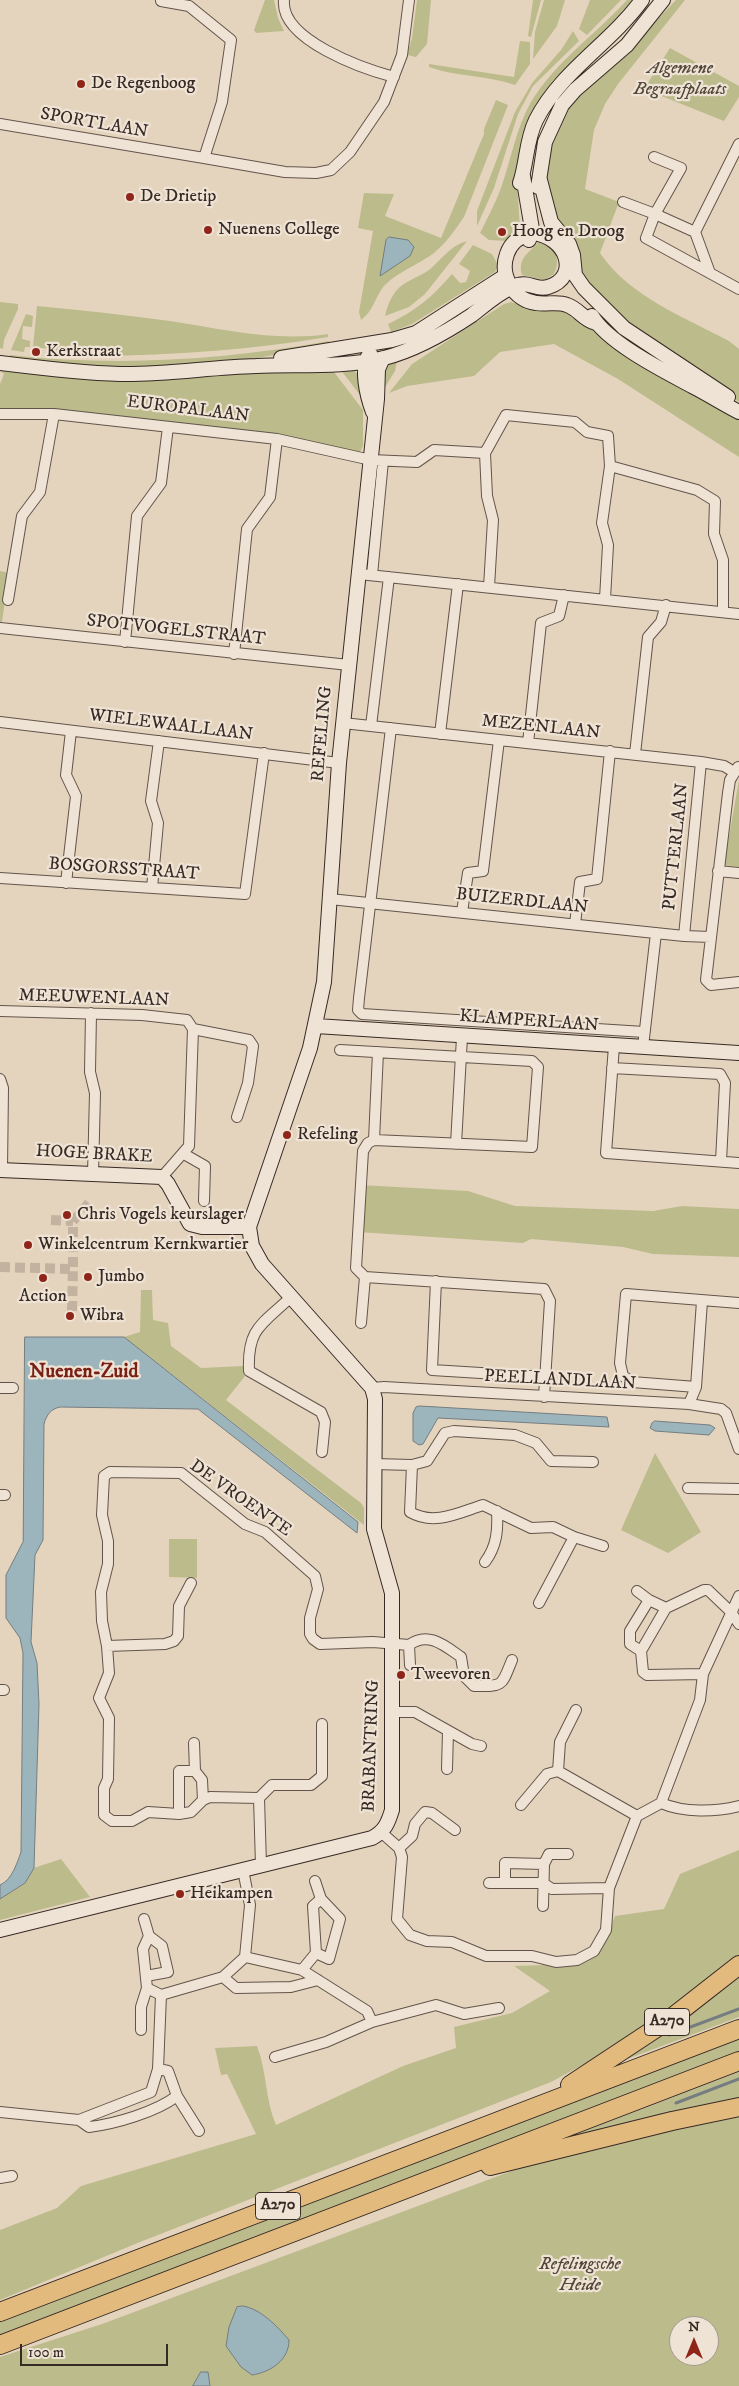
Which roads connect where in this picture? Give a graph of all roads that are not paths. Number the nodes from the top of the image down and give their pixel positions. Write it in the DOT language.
graph roads {
  1 [pos="284,0"];
  2 [pos="409,0"];
  3 [pos="642,0"];
  4 [pos="663,0"];
  5 [pos="161,1"];
  6 [pos="394,77"];
  7 [pos="0,124"];
  8 [pos="739,144"];
  9 [pos="654,157"];
  10 [pos="204,158"];
  11 [pos="624,202"];
  12 [pos="655,214"];
  13 [pos="695,232"];
  14 [pos="528,234"];
  15 [pos="553,234"];
  16 [pos="570,272"];
  17 [pos="710,273"];
  18 [pos="513,285"];
  19 [pos="739,289"];
  20 [pos="392,340"];
  21 [pos="383,358"];
  22 [pos="365,361"];
  23 [pos="0,363"];
  24 [pos="256,366"];
  25 [pos="739,407"];
  26 [pos="739,412"];
  27 [pos="0,414"];
  28 [pos="54,414"];
  29 [pos="374,415"];
  30 [pos="168,426"];
  31 [pos="277,439"];
  32 [pos="485,453"];
  33 [pos="377,460"];
  34 [pos="610,466"];
  35 [pos="366,574"];
  36 [pos="389,577"];
  37 [pos="458,584"];
  38 [pos="489,587"];
  39 [pos="564,595"];
  40 [pos="605,599"];
  41 [pos="8,600"];
  42 [pos="666,605"];
  43 [pos="723,611"];
  44 [pos="739,614"];
  45 [pos="0,628"];
  46 [pos="124,642"];
  47 [pos="234,654"];
  48 [pos="349,665"];
  49 [pos="0,722"];
  50 [pos="343,723"];
  51 [pos="371,726"];
  52 [pos="391,728"];
  53 [pos="71,731"];
  54 [pos="440,734"];
  55 [pos="499,740"];
  56 [pos="159,741"];
  57 [pos="528,742"];
  58 [pos="610,751"];
  59 [pos="264,753"];
  60 [pos="635,754"];
  61 [pos="701,762"];
  62 [pos="339,763"];
  63 [pos="737,769"];
  64 [pos="718,871"];
  65 [pos="739,873"];
  66 [pos="0,878"];
  67 [pos="66,883"];
  68 [pos="152,888"];
  69 [pos="330,899"];
  70 [pos="370,903"];
  71 [pos="462,912"];
  72 [pos="574,924"];
  73 [pos="656,933"];
  74 [pos="684,936"];
  75 [pos="711,936"];
  76 [pos="739,982"];
  77 [pos="0,1011"];
  78 [pos="91,1014"];
  79 [pos="316,1026"];
  80 [pos="193,1029"];
  81 [pos="644,1032"];
  82 [pos="462,1037"];
  83 [pos="614,1046"];
  84 [pos="643,1047"];
  85 [pos="340,1050"];
  86 [pos="378,1052"];
  87 [pos="739,1053"];
  88 [pos="460,1056"];
  89 [pos="612,1068"];
  90 [pos="0,1079"];
  91 [pos="237,1117"];
  92 [pos="374,1140"];
  93 [pos="456,1144"];
  94 [pos="184,1154"];
  95 [pos="721,1161"];
  96 [pos="739,1163"];
  97 [pos="1,1170"];
  98 [pos="93,1174"];
  99 [pos="162,1177"];
  100 [pos="204,1201"];
  101 [pos="249,1227"];
  102 [pos="365,1277"];
  103 [pos="436,1281"];
  104 [pos="292,1296"];
  105 [pos="702,1301"];
  106 [pos="739,1303"];
  107 [pos="361,1324"];
  108 [pos="546,1378"];
  109 [pos="696,1387"];
  110 [pos="0,1388"];
  111 [pos="13,1388"];
  112 [pos="372,1388"];
  113 [pos="544,1397"];
  114 [pos="689,1404"];
  115 [pos="736,1428"];
  116 [pos="739,1449"];
  117 [pos="322,1452"];
  118 [pos="593,1462"];
  119 [pos="374,1464"];
  120 [pos="412,1465"];
  121 [pos="688,1488"];
  122 [pos="739,1488"];
  123 [pos="497,1511"];
  124 [pos="574,1537"];
  125 [pos="603,1546"];
  126 [pos="485,1562"];
  127 [pos="191,1583"];
  128 [pos="636,1590"];
  129 [pos="739,1596"];
  130 [pos="649,1600"];
  131 [pos="538,1603"];
  132 [pos="666,1608"];
  133 [pos="731,1612"];
  134 [pos="739,1624"];
  135 [pos="392,1642"];
  136 [pos="409,1645"];
  137 [pos="107,1646"];
  138 [pos="641,1651"];
  139 [pos="512,1660"];
  140 [pos="410,1665"];
  141 [pos="703,1674"];
  142 [pos="576,1710"];
  143 [pos="392,1712"];
  144 [pos="322,1724"];
  145 [pos="448,1731"];
  146 [pos="194,1743"];
  147 [pos="481,1746"];
  148 [pos="447,1770"];
  149 [pos="195,1771"];
  150 [pos="558,1771"];
  151 [pos="259,1798"];
  152 [pos="203,1800"];
  153 [pos="661,1803"];
  154 [pos="521,1805"];
  155 [pos="739,1806"];
  156 [pos="179,1814"];
  157 [pos="637,1816"];
  158 [pos="455,1830"];
  159 [pos="382,1833"];
  160 [pos="399,1848"];
  161 [pos="568,1854"];
  162 [pos="544,1864"];
  163 [pos="261,1865"];
  164 [pos="244,1870"];
  165 [pos="316,1881"];
  166 [pos="488,1883"];
  167 [pos="505,1883"];
  168 [pos="544,1883"];
  169 [pos="609,1888"];
  170 [pos="321,1899"];
  171 [pos="544,1906"];
  172 [pos="144,1920"];
  173 [pos="0,1930"];
  174 [pos="149,1936"];
  175 [pos="316,1953"];
  176 [pos="245,1957"];
  177 [pos="739,1965"];
  178 [pos="302,1970"];
  179 [pos="146,1976"];
  180 [pos="223,1977"];
  181 [pos="318,1980"];
  182 [pos="147,1988"];
  183 [pos="160,1995"];
  184 [pos="499,2008"];
  185 [pos="372,2022"];
  186 [pos="739,2029"];
  187 [pos="141,2030"];
  188 [pos="275,2057"];
  189 [pos="739,2061"];
  190 [pos="158,2069"];
  191 [pos="177,2096"];
  192 [pos="540,2104"];
  193 [pos="739,2107"];
  194 [pos="0,2112"];
  195 [pos="79,2120"];
  196 [pos="199,2131"];
  197 [pos="12,2176"];
  198 [pos="0,2178"];
  199 [pos="431,2179"];
  200 [pos="0,2312"];
  201 [pos="0,2345"];
  1 -- 6 [label="street"];
  2 -- 6 [label="street, SPORTLAAN"];
  3 -- 14 [label="street"];
  4 -- 15 [label="street"];
  5 -- 10 [label="street"];
  6 -- 10 [label="street, SPORTLAAN"];
  7 -- 10 [label="street, SPORTLAAN"];
  8 -- 13 [label="street"];
  9 -- 12 [label="street"];
  11 -- 12 [label="street"];
  12 -- 13 [label="street"];
  12 -- 17 [label="street"];
  13 -- 17 [label="street"];
  14 -- 15 [label="street"];
  14 -- 18 [label="street"];
  15 -- 16 [label="street"];
  16 -- 18 [label="street"];
  16 -- 25 [label="street"];
  17 -- 19 [label="street"];
  18 -- 20 [label="street, EUROPALAAN"];
  18 -- 21 [label="street, EUROPALAAN"];
  18 -- 26 [label="street"];
  20 -- 22 [label="street"];
  20 -- 24 [label="street, EUROPALAAN"];
  21 -- 22 [label="street, EUROPALAAN"];
  21 -- 29 [label="street, REFELING"];
  22 -- 24 [label="street, EUROPALAAN"];
  22 -- 29 [label="street, REFELING"];
  23 -- 24 [label="street, EUROPALAAN"];
  27 -- 28 [label="street, EUROPALAAN"];
  28 -- 30 [label="street, EUROPALAAN"];
  28 -- 41 [label="street"];
  29 -- 33 [label="street, REFELING"];
  30 -- 31 [label="street, EUROPALAAN"];
  30 -- 46 [label="street"];
  31 -- 33 [label="street, EUROPALAAN"];
  31 -- 47 [label="street"];
  32 -- 33 [label="street, EUROPALAAN"];
  32 -- 34 [label="street"];
  32 -- 38 [label="street"];
  33 -- 35 [label="street, REFELING"];
  34 -- 40 [label="street"];
  34 -- 43 [label="street"];
  35 -- 36 [label="street"];
  35 -- 48 [label="street, REFELING"];
  36 -- 37 [label="street"];
  36 -- 51 [label="street"];
  37 -- 38 [label="street"];
  37 -- 54 [label="street"];
  38 -- 39 [label="street"];
  39 -- 40 [label="street"];
  39 -- 57 [label="street"];
  40 -- 42 [label="street"];
  42 -- 43 [label="street"];
  42 -- 60 [label="street"];
  43 -- 44 [label="street"];
  45 -- 46 [label="street, SPOTVOGELSTRAAT"];
  46 -- 47 [label="street, SPOTVOGELSTRAAT"];
  47 -- 48 [label="street, SPOTVOGELSTRAAT"];
  48 -- 50 [label="street, REFELING"];
  49 -- 53 [label="street, WIELEWAALLAAN"];
  50 -- 51 [label="street, MEZENLAAN"];
  50 -- 62 [label="street, REFELING"];
  51 -- 52 [label="street, MEZENLAAN"];
  52 -- 54 [label="street, MEZENLAAN"];
  52 -- 70 [label="street"];
  53 -- 56 [label="street, WIELEWAALLAAN"];
  53 -- 67 [label="street"];
  54 -- 55 [label="street, MEZENLAAN"];
  55 -- 57 [label="street, MEZENLAAN"];
  55 -- 71 [label="street"];
  56 -- 59 [label="street, WIELEWAALLAAN"];
  56 -- 68 [label="street"];
  57 -- 58 [label="street, MEZENLAAN"];
  58 -- 60 [label="street, MEZENLAAN"];
  58 -- 72 [label="street"];
  59 -- 62 [label="street, WIELEWAALLAAN"];
  59 -- 68 [label="street, BOSGORSSTRAAT"];
  60 -- 61 [label="street, MEZENLAAN"];
  61 -- 63 [label="street, MEZENLAAN"];
  61 -- 74 [label="street, PUTTERLAAN"];
  62 -- 69 [label="street, REFELING"];
  63 -- 64 [label="street"];
  64 -- 65 [label="street"];
  64 -- 75 [label="street"];
  66 -- 67 [label="street, BOSGORSSTRAAT"];
  67 -- 68 [label="street, BOSGORSSTRAAT"];
  69 -- 70 [label="street, BUIZERDLAAN"];
  69 -- 79 [label="street, REFELING"];
  70 -- 71 [label="street, BUIZERDLAAN"];
  70 -- 81 [label="street, KLAMPERLAAN"];
  71 -- 72 [label="street, BUIZERDLAAN"];
  72 -- 73 [label="street, BUIZERDLAAN"];
  73 -- 74 [label="street, BUIZERDLAAN"];
  73 -- 81 [label="street"];
  74 -- 75 [label="street, BUIZERDLAAN"];
  75 -- 76 [label="street"];
  77 -- 78 [label="street, MEEUWENLAAN"];
  78 -- 80 [label="street, MEEUWENLAAN"];
  78 -- 98 [label="street"];
  79 -- 82 [label="street, KLAMPERLAAN"];
  79 -- 101 [label="street, REFELING"];
  80 -- 91 [label="street, MEEUWENLAAN"];
  80 -- 94 [label="street"];
  81 -- 84 [label="street"];
  82 -- 83 [label="street, KLAMPERLAAN"];
  82 -- 88 [label="street"];
  83 -- 84 [label="street, KLAMPERLAAN"];
  83 -- 89 [label="street"];
  84 -- 87 [label="street, KLAMPERLAAN"];
  85 -- 86 [label="street"];
  86 -- 88 [label="street"];
  86 -- 92 [label="street"];
  88 -- 93 [label="street"];
  88 -- 93 [label="street"];
  89 -- 95 [label="street"];
  89 -- 95 [label="street"];
  90 -- 97 [label="street"];
  92 -- 93 [label="street"];
  92 -- 102 [label="street"];
  94 -- 99 [label="street"];
  94 -- 100 [label="street"];
  95 -- 96 [label="street"];
  97 -- 98 [label="street, HOGE BRAKE"];
  98 -- 99 [label="street, HOGE BRAKE"];
  99 -- 101 [label="street, HOGE BRAKE"];
  101 -- 104 [label="street"];
  102 -- 103 [label="street"];
  102 -- 107 [label="street"];
  103 -- 108 [label="street"];
  103 -- 108 [label="street"];
  104 -- 112 [label="street"];
  104 -- 117 [label="street"];
  105 -- 106 [label="street"];
  105 -- 109 [label="street"];
  105 -- 109 [label="street"];
  108 -- 113 [label="street"];
  109 -- 114 [label="street"];
  110 -- 111 [label="street"];
  112 -- 113 [label="street, PEELLANDLAAN"];
  112 -- 119 [label="street, BRABANTRING"];
  113 -- 114 [label="street, PEELLANDLAAN"];
  114 -- 115 [label="street, PEELLANDLAAN"];
  115 -- 116 [label="street"];
  118 -- 120 [label="street"];
  119 -- 120 [label="street"];
  119 -- 135 [label="street, BRABANTRING"];
  120 -- 123 [label="street"];
  121 -- 122 [label="street"];
  123 -- 124 [label="street"];
  123 -- 126 [label="street"];
  124 -- 125 [label="street"];
  124 -- 131 [label="street"];
  127 -- 137 [label="street"];
  128 -- 130 [label="street"];
  129 -- 133 [label="street"];
  130 -- 132 [label="street"];
  130 -- 138 [label="street"];
  132 -- 133 [label="street"];
  132 -- 138 [label="street"];
  133 -- 134 [label="street"];
  133 -- 141 [label="street"];
  135 -- 136 [label="street"];
  135 -- 137 [label="street, DE VROENTE"];
  135 -- 143 [label="street, BRABANTRING"];
  136 -- 139 [label="street"];
  136 -- 140 [label="street"];
  137 -- 156 [label="street, DE VROENTE"];
  138 -- 141 [label="street"];
  141 -- 153 [label="street"];
  142 -- 150 [label="street"];
  143 -- 145 [label="street"];
  143 -- 159 [label="street, BRABANTRING"];
  144 -- 151 [label="street"];
  145 -- 147 [label="street"];
  145 -- 148 [label="street"];
  146 -- 149 [label="street"];
  149 -- 152 [label="street"];
  149 -- 156 [label="street"];
  150 -- 154 [label="street"];
  150 -- 157 [label="street"];
  151 -- 152 [label="street"];
  151 -- 163 [label="street"];
  152 -- 156 [label="street"];
  153 -- 155 [label="street"];
  153 -- 157 [label="street"];
  157 -- 169 [label="street"];
  158 -- 160 [label="street"];
  159 -- 160 [label="street"];
  159 -- 163 [label="street, BRABANTRING"];
  160 -- 169 [label="street"];
  161 -- 162 [label="street"];
  162 -- 167 [label="street"];
  162 -- 168 [label="street"];
  163 -- 164 [label="street, BRABANTRING"];
  164 -- 173 [label="street, BRABANTRING"];
  164 -- 176 [label="street"];
  165 -- 170 [label="street"];
  166 -- 167 [label="street"];
  167 -- 168 [label="street"];
  168 -- 169 [label="street"];
  168 -- 171 [label="street"];
  170 -- 175 [label="street"];
  170 -- 175 [label="street"];
  172 -- 174 [label="street"];
  174 -- 179 [label="street"];
  174 -- 179 [label="street"];
  175 -- 178 [label="street"];
  176 -- 178 [label="street"];
  176 -- 180 [label="street"];
  177 -- 192 [label="highway, A270"];
  178 -- 181 [label="street"];
  179 -- 182 [label="street"];
  180 -- 181 [label="street"];
  180 -- 183 [label="street"];
  181 -- 185 [label="street"];
  182 -- 183 [label="street"];
  182 -- 187 [label="street"];
  183 -- 190 [label="street"];
  184 -- 185 [label="street"];
  185 -- 188 [label="street"];
  186 -- 192 [label="highway, A270"];
  189 -- 199 [label="highway, A270"];
  190 -- 191 [label="street"];
  190 -- 195 [label="street"];
  191 -- 195 [label="street"];
  191 -- 196 [label="street"];
  192 -- 200 [label="highway, A270"];
  193 -- 199 [label="highway, A270"];
  194 -- 195 [label="street"];
  197 -- 198 [label="street"];
  199 -- 201 [label="highway, A270"];
}
